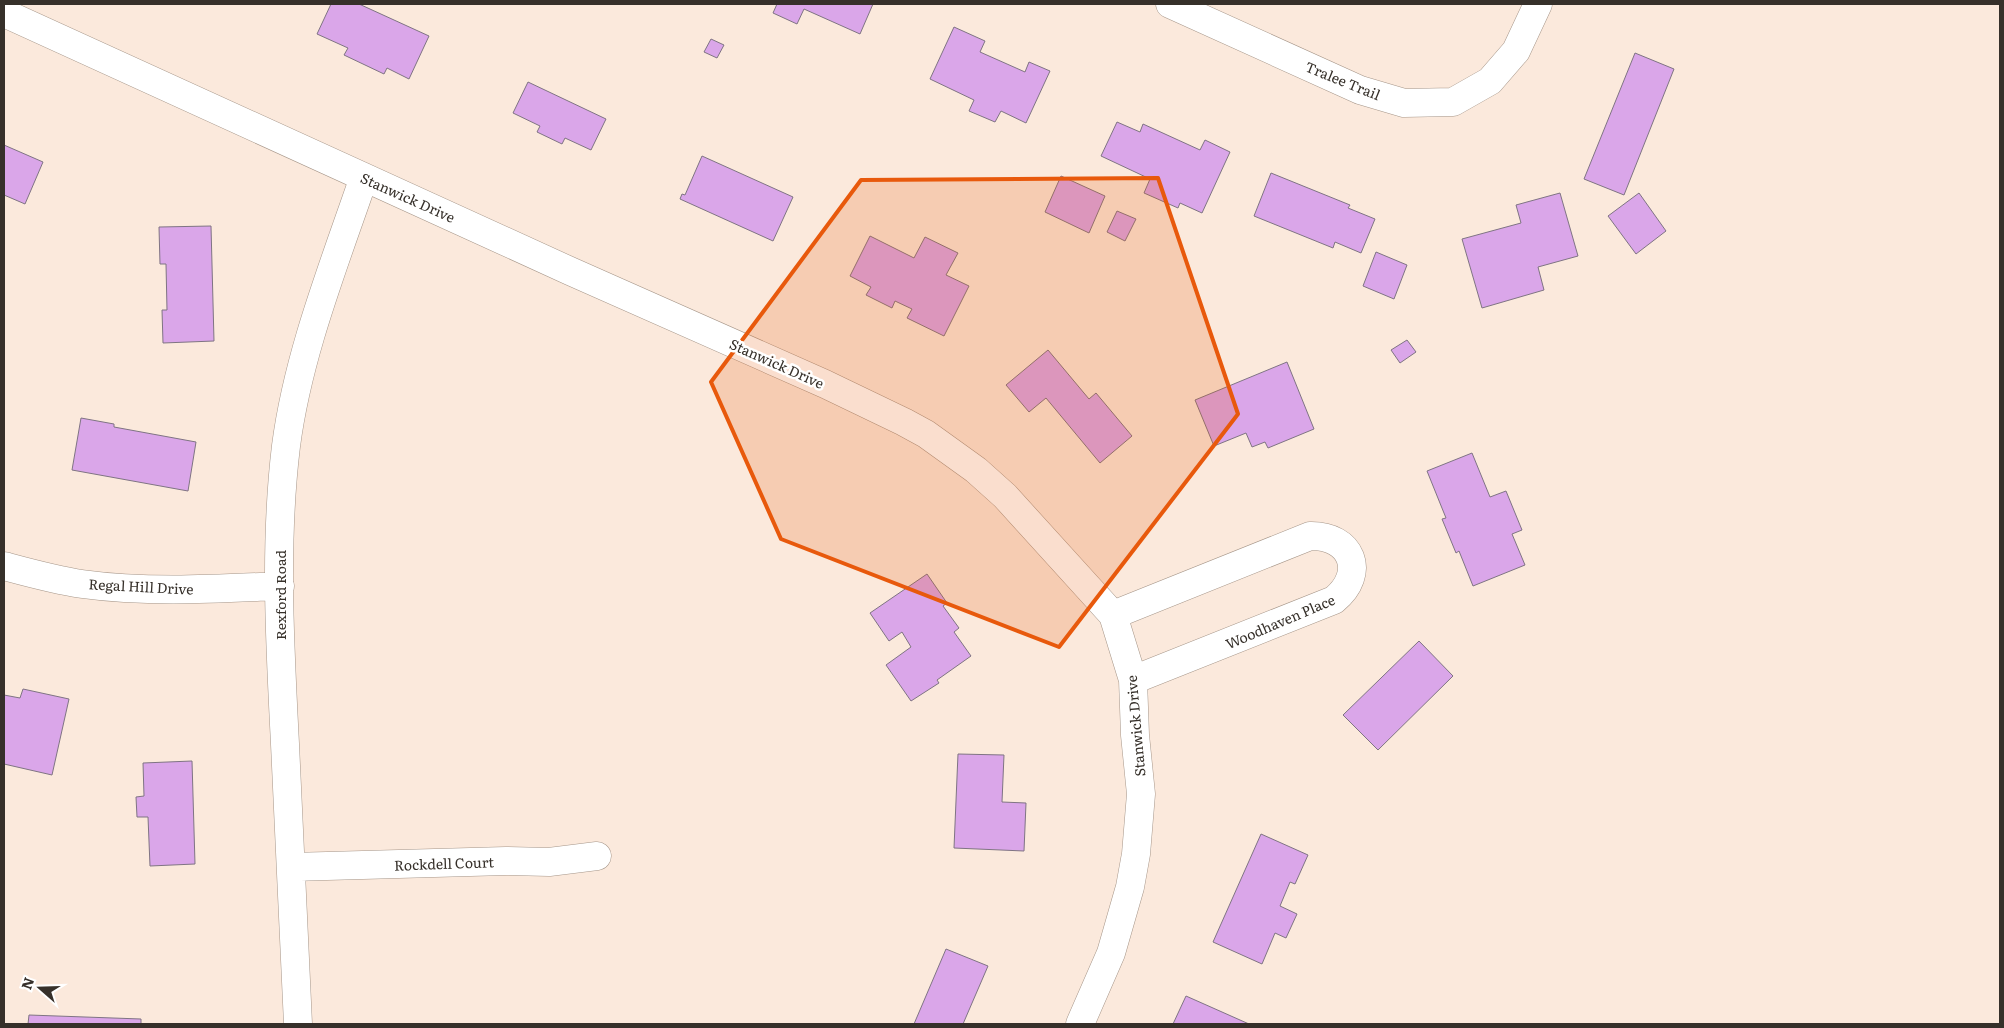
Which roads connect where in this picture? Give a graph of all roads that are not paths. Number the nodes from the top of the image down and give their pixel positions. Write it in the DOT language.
graph roads {
  1 [pos="1170,4"];
  2 [pos="1538,4"];
  3 [pos="4,13"];
  4 [pos="364,177"];
  5 [pos="4,566"];
  6 [pos="280,586"];
  7 [pos="1113,615"];
  8 [pos="1133,680"];
  9 [pos="598,856"];
  10 [pos="291,867"];
  11 [pos="298,1024"];
  12 [pos="1080,1024"];
  1 -- 2 [label="street, Tralee Trail"];
  3 -- 4 [label="street, Stanwick Drive"];
  4 -- 6 [label="street, Rexford Road"];
  4 -- 7 [label="street, Stanwick Drive"];
  5 -- 6 [label="street, Regal Hill Drive"];
  6 -- 10 [label="street, Rexford Road"];
  7 -- 8 [label="street, Stanwick Drive"];
  7 -- 8 [label="street, Woodhaven Place"];
  8 -- 12 [label="street, Stanwick Drive"];
  9 -- 10 [label="street, Rockdell Court"];
  10 -- 11 [label="street, Rexford Road"];
}
